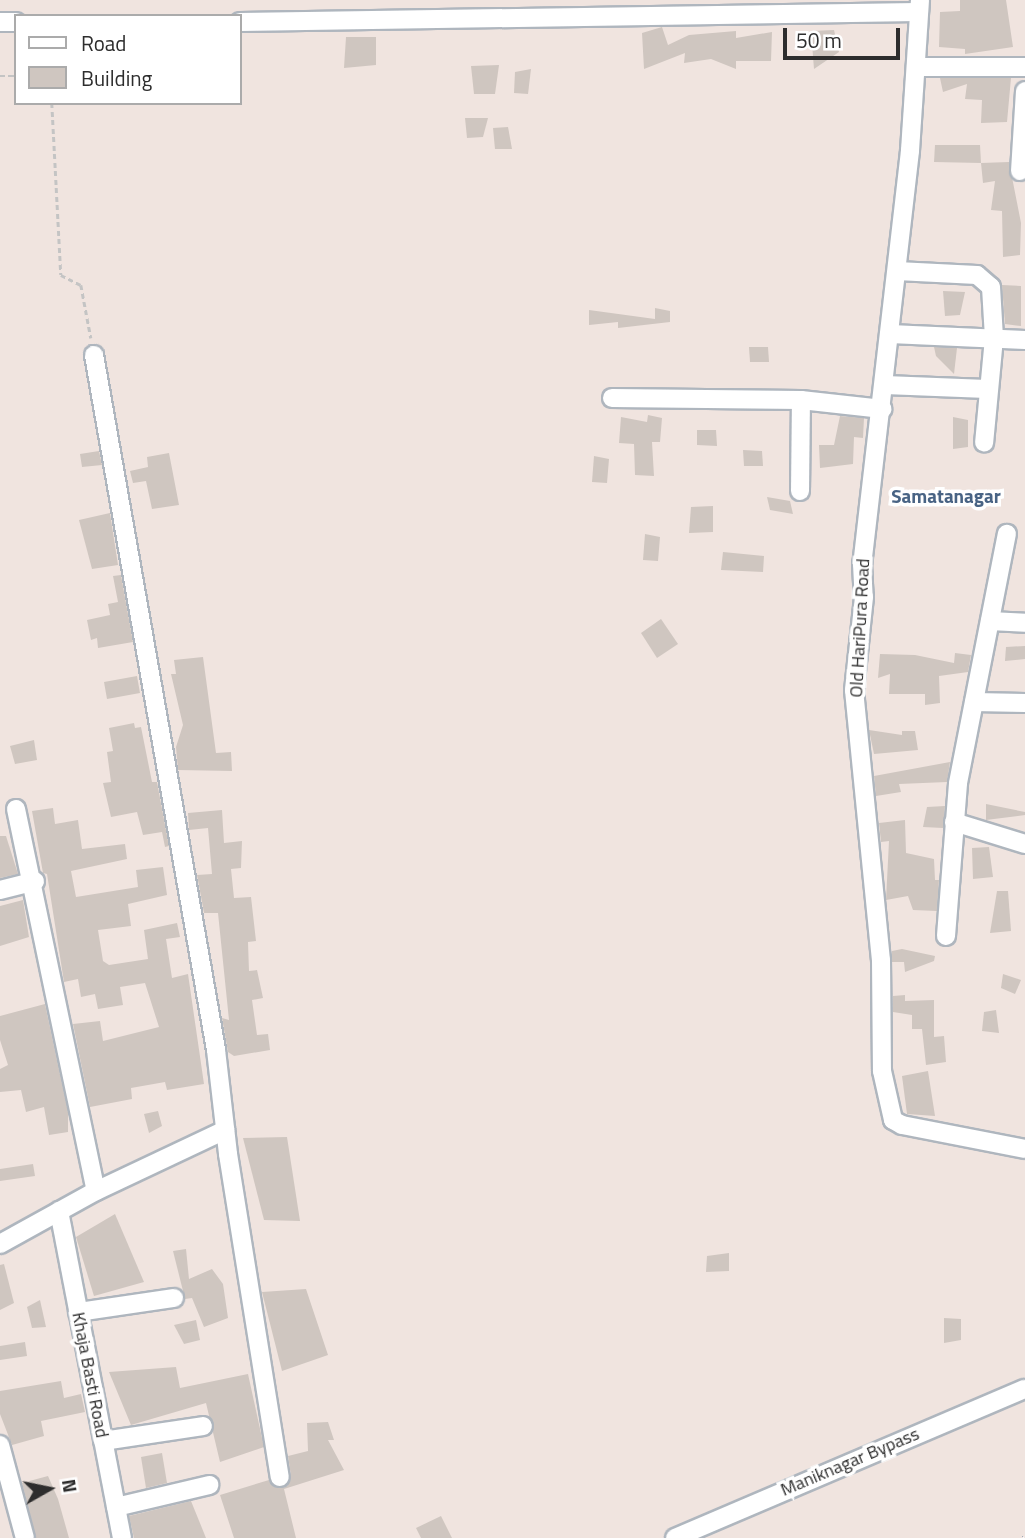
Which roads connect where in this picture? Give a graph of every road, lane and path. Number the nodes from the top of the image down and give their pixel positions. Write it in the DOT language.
graph roads {
  1 [pos="919,6"];
  2 [pos="242,22"];
  3 [pos="917,67"];
  4 [pos="1025,67"];
  5 [pos="1025,91"];
  6 [pos="52,105"];
  7 [pos="1020,171"];
  8 [pos="897,271"];
  9 [pos="890,334"];
  10 [pos="993,338"];
  11 [pos="1025,340"];
  12 [pos="94,355"];
  13 [pos="885,386"];
  14 [pos="987,389"];
  15 [pos="611,398"];
  16 [pos="802,400"];
  17 [pos="883,409"];
  18 [pos="984,443"];
  19 [pos="800,491"];
  20 [pos="1007,534"];
  21 [pos="990,621"];
  22 [pos="1025,623"];
  23 [pos="974,702"];
  24 [pos="1025,703"];
  25 [pos="16,808"];
  26 [pos="954,822"];
  27 [pos="1025,844"];
  28 [pos="35,881"];
  29 [pos="0,890"];
  30 [pos="946,936"];
  31 [pos="225,1130"];
  32 [pos="1025,1149"];
  33 [pos="96,1191"];
  34 [pos="59,1211"];
  35 [pos="0,1244"];
  36 [pos="174,1297"];
  37 [pos="78,1312"];
  38 [pos="1025,1389"];
  39 [pos="203,1426"];
  40 [pos="103,1441"];
  41 [pos="0,1445"];
  42 [pos="280,1477"];
  43 [pos="209,1485"];
  44 [pos="116,1507"];
  45 [pos="25,1538"];
  46 [pos="122,1538"];
  47 [pos="675,1538"];
  1 -- 2 [label="street"];
  1 -- 3 [label="street, Old HariPura Road"];
  3 -- 4 [label="street"];
  3 -- 8 [label="street, Old HariPura Road"];
  5 -- 7 [label="street"];
  6 -- 12 [label="path"];
  8 -- 9 [label="street, Old HariPura Road"];
  8 -- 10 [label="street"];
  9 -- 10 [label="street"];
  9 -- 13 [label="street, Old HariPura Road"];
  10 -- 11 [label="street"];
  10 -- 14 [label="street"];
  12 -- 31 [label="street"];
  13 -- 14 [label="street"];
  13 -- 17 [label="street, Old HariPura Road"];
  14 -- 18 [label="street"];
  15 -- 16 [label="street"];
  16 -- 17 [label="street"];
  16 -- 19 [label="street"];
  17 -- 32 [label="street, Old HariPura Road"];
  20 -- 21 [label="street"];
  21 -- 22 [label="street"];
  21 -- 23 [label="street"];
  23 -- 24 [label="street"];
  23 -- 26 [label="street"];
  25 -- 28 [label="street"];
  26 -- 27 [label="street"];
  26 -- 30 [label="street"];
  28 -- 29 [label="street"];
  28 -- 33 [label="street"];
  31 -- 33 [label="street"];
  31 -- 42 [label="street"];
  33 -- 34 [label="street"];
  34 -- 35 [label="street"];
  34 -- 37 [label="street, Khaja Basti Road"];
  36 -- 37 [label="street"];
  37 -- 40 [label="street, Khaja Basti Road"];
  38 -- 47 [label="street, Maniknagar Bypass"];
  39 -- 40 [label="street"];
  40 -- 44 [label="street, Khaja Basti Road"];
  41 -- 45 [label="street"];
  43 -- 44 [label="street"];
  44 -- 46 [label="street, Khaja Basti Road"];
}
